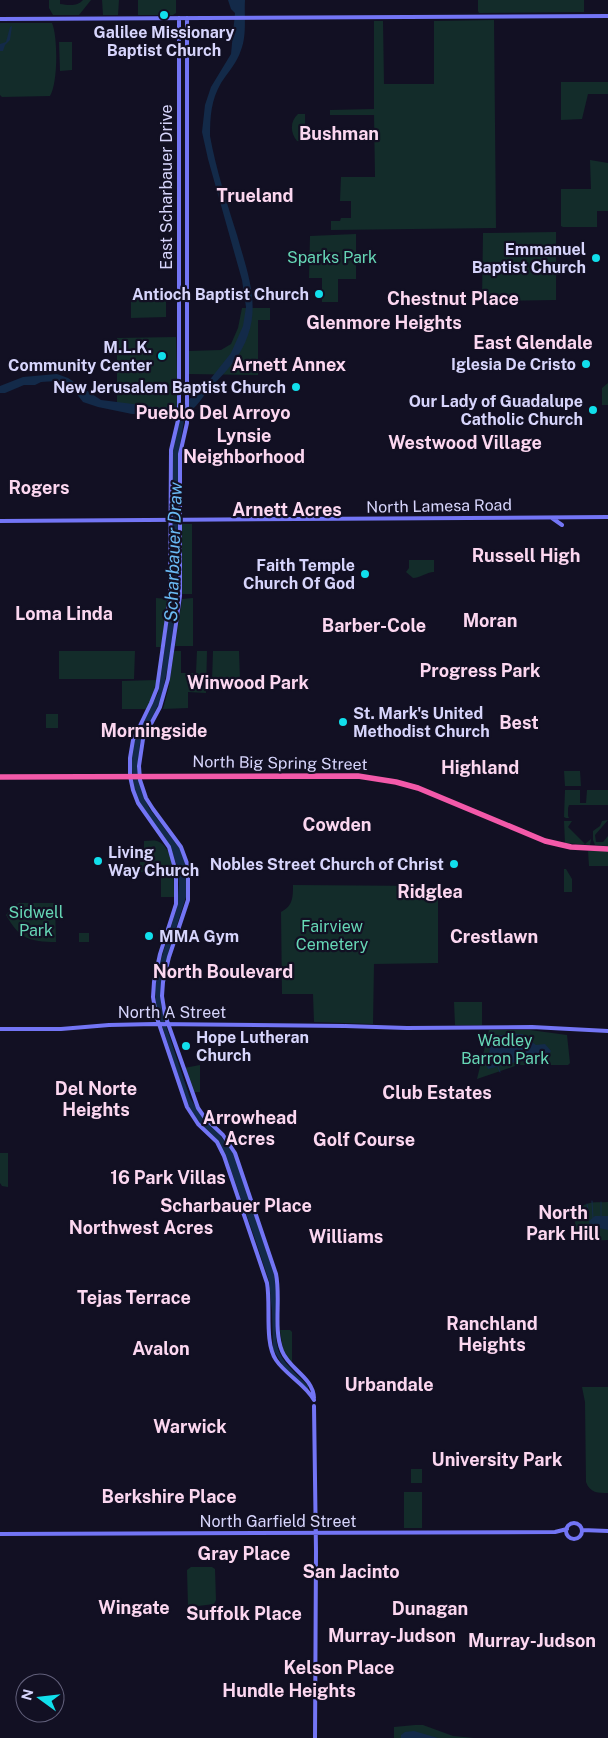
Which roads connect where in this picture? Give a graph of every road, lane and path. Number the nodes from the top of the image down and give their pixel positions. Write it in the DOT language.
graph roads {
  1 [pos="608,16"];
  2 [pos="179,18"];
  3 [pos="187,18"];
  4 [pos="0,19"];
  5 [pos="608,517"];
  6 [pos="552,518"];
  7 [pos="0,521"];
  8 [pos="170,521"];
  9 [pos="179,521"];
  10 [pos="562,525"];
  11 [pos="0,776"];
  12 [pos="130,776"];
  13 [pos="139,776"];
  14 [pos="608,849"];
  15 [pos="158,1024"];
  16 [pos="168,1025"];
  17 [pos="0,1029"];
  18 [pos="608,1031"];
  19 [pos="314,1406"];
  20 [pos="567,1529"];
  21 [pos="608,1531"];
  22 [pos="555,1532"];
  23 [pos="582,1532"];
  24 [pos="316,1533"];
  25 [pos="0,1534"];
  26 [pos="566,1534"];
  27 [pos="315,1738"];
  1 -- 3 [label="main road"];
  2 -- 3 [label="main road"];
  2 -- 4 [label="main road"];
  2 -- 8 [label="main road, East Scharbauer Drive"];
  3 -- 9 [label="main road, East Scharbauer Drive"];
  5 -- 6 [label="main road, North Lamesa Road"];
  6 -- 9 [label="main road, North Lamesa Road"];
  6 -- 10 [label="main road"];
  7 -- 8 [label="main road, North Lamesa Road"];
  8 -- 9 [label="main road, North Lamesa Road"];
  8 -- 12 [label="main road, East Scharbauer Drive"];
  9 -- 13 [label="main road, East Scharbauer Drive"];
  11 -- 12 [label="highway, North Big Spring Street"];
  12 -- 13 [label="highway, North Big Spring Street"];
  12 -- 15 [label="main road, East Scharbauer Drive"];
  13 -- 14 [label="highway, North Big Spring Street"];
  13 -- 16 [label="main road"];
  15 -- 16 [label="main road, North A Street"];
  15 -- 16 [label="main road, East Scharbauer Drive"];
  15 -- 17 [label="main road, North A Street"];
  16 -- 18 [label="main road, North A Street"];
  19 -- 24 [label="main road"];
  20 -- 22 [label="main road"];
  20 -- 23 [label="main road"];
  20 -- 26 [label="main road"];
  21 -- 23 [label="main road"];
  22 -- 24 [label="main road, North Garfield Street"];
  22 -- 26 [label="main road"];
  23 -- 26 [label="main road"];
  24 -- 25 [label="main road, North Garfield Street"];
  24 -- 27 [label="main road"];
}
